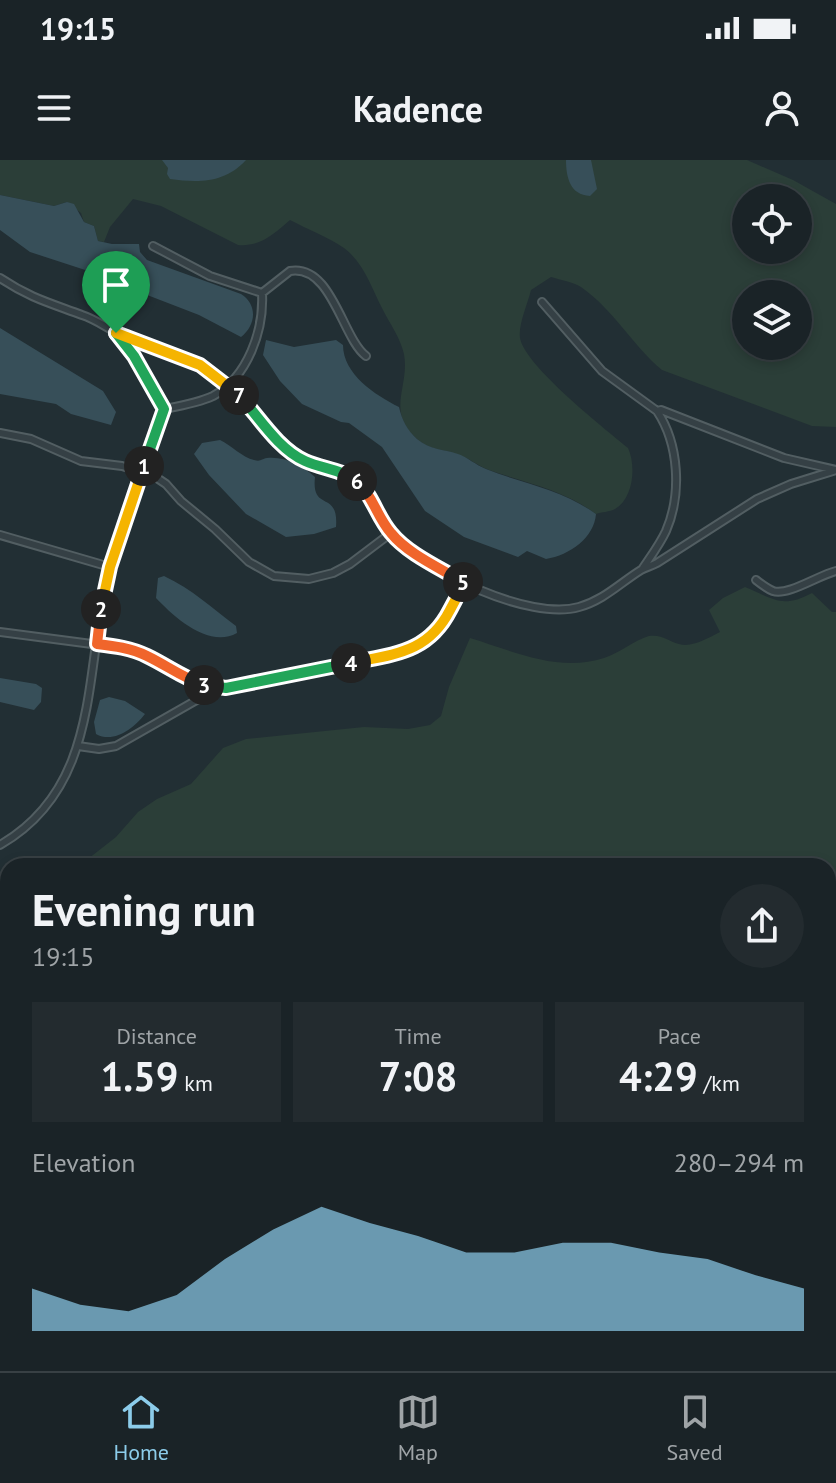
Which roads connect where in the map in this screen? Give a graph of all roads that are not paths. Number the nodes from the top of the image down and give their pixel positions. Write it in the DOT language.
graph roads {
  1 [pos="153,246"];
  2 [pos="0,278"];
  3 [pos="262,293"];
  4 [pos="542,302"];
  5 [pos="116,333"];
  6 [pos="366,356"];
  7 [pos="228,384"];
  8 [pos="164,409"];
  9 [pos="657,411"];
  10 [pos="0,433"];
  11 [pos="836,470"];
  12 [pos="142,472"];
  13 [pos="391,533"];
  14 [pos="0,535"];
  15 [pos="110,567"];
  16 [pos="642,569"];
  17 [pos="836,571"];
  18 [pos="756,580"];
  19 [pos="464,583"];
  20 [pos="0,632"];
  21 [pos="97,644"];
  22 [pos="226,688"];
  23 [pos="78,746"];
  24 [pos="0,845"];
  1 -- 3 [label="street"];
  2 -- 5 [label="street"];
  3 -- 6 [label="street"];
  3 -- 7 [label="street"];
  4 -- 9 [label="street"];
  5 -- 7 [label="street"];
  5 -- 8 [label="street"];
  7 -- 8 [label="street"];
  7 -- 13 [label="street"];
  8 -- 12 [label="street"];
  9 -- 11 [label="street"];
  9 -- 16 [label="street"];
  10 -- 12 [label="street"];
  11 -- 16 [label="street"];
  12 -- 13 [label="street"];
  12 -- 15 [label="street"];
  13 -- 19 [label="street"];
  14 -- 15 [label="street"];
  15 -- 21 [label="street"];
  16 -- 19 [label="street"];
  17 -- 18 [label="street"];
  19 -- 22 [label="street"];
  20 -- 21 [label="street"];
  21 -- 22 [label="street"];
  21 -- 23 [label="street"];
  22 -- 23 [label="street"];
  23 -- 24 [label="street"];
}
